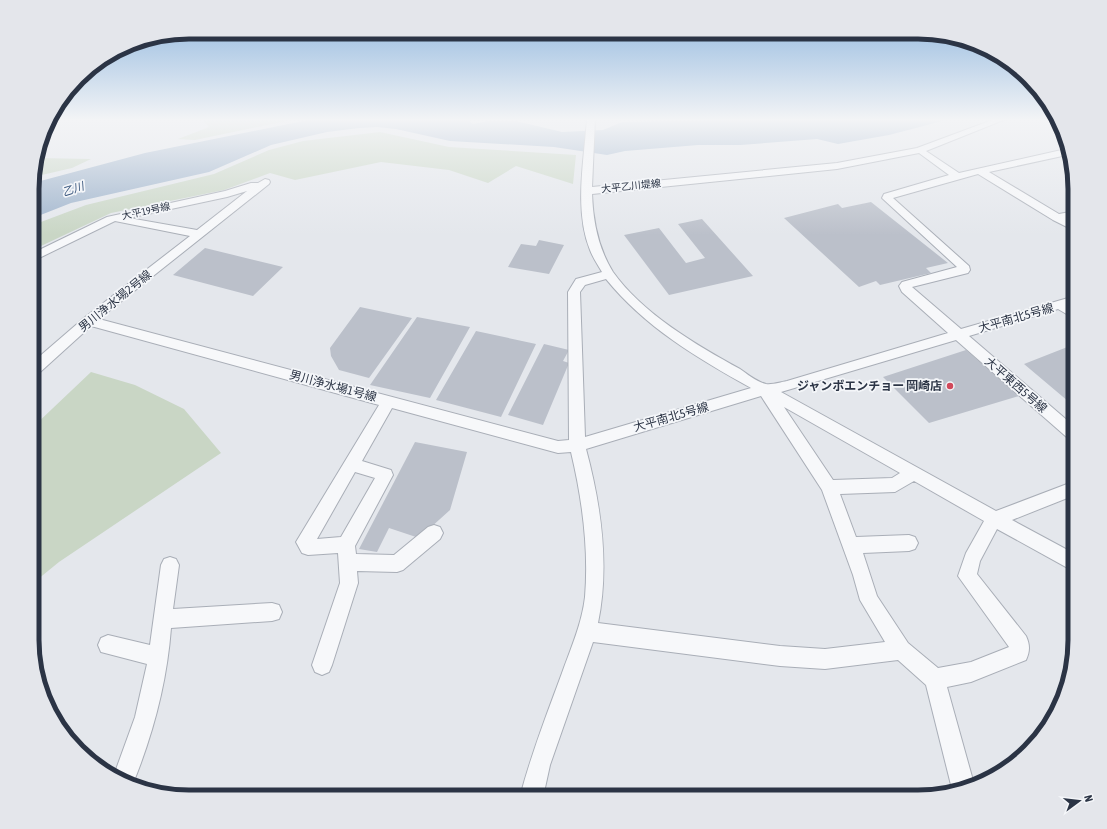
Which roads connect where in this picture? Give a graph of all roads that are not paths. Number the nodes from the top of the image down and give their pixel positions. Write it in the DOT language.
graph roads {
  1 [pos="589,158"];
  2 [pos="883,158"];
  3 [pos="931,158"];
  4 [pos="1040,158"];
  5 [pos="980,171"];
  6 [pos="957,176"];
  7 [pos="265,182"];
  8 [pos="588,191"];
  9 [pos="1068,216"];
  10 [pos="1057,218"];
  11 [pos="111,219"];
  12 [pos="1068,224"];
  13 [pos="198,234"];
  14 [pos="39,255"];
  15 [pos="609,274"];
  16 [pos="1068,302"];
  17 [pos="1061,305"];
  18 [pos="1068,310"];
  19 [pos="89,322"];
  20 [pos="957,335"];
  21 [pos="39,365"];
  22 [pos="764,390"];
  23 [pos="389,401"];
  24 [pos="1068,430"];
  25 [pos="577,445"];
  26 [pos="352,464"];
  27 [pos="913,473"];
  28 [pos="829,487"];
  29 [pos="1068,491"];
  30 [pos="994,518"];
  31 [pos="434,533"];
  32 [pos="909,543"];
  33 [pos="851,545"];
  34 [pos="346,554"];
  35 [pos="1068,560"];
  36 [pos="170,565"];
  37 [pos="272,612"];
  38 [pos="162,619"];
  39 [pos="587,631"];
  40 [pos="108,645"];
  41 [pos="901,650"];
  42 [pos="159,657"];
  43 [pos="322,665"];
  44 [pos="935,679"];
  45 [pos="125,776"];
  46 [pos="962,783"];
  47 [pos="533,790"];
  1 -- 8 [label="street"];
  2 -- 8 [label="street, 大平乙川堤線"];
  3 -- 6 [label="street"];
  4 -- 5 [label="street"];
  5 -- 6 [label="street"];
  5 -- 10 [label="street"];
  6 -- 20 [label="street, 大平東西5号線"];
  7 -- 11 [label="street, 大平19号線"];
  7 -- 13 [label="street, 男川浄水場2号線"];
  8 -- 15 [label="street"];
  9 -- 10 [label="street"];
  10 -- 12 [label="street"];
  11 -- 13 [label="street"];
  11 -- 14 [label="street, 大平19号線"];
  13 -- 19 [label="street, 男川浄水場2号線"];
  15 -- 22 [label="street"];
  15 -- 25 [label="street"];
  16 -- 17 [label="street, 大平南北5号線"];
  17 -- 18 [label="street"];
  17 -- 20 [label="street, 大平南北5号線"];
  19 -- 21 [label="street, 男川浄水場2号線"];
  19 -- 23 [label="street, 男川浄水場1号線"];
  20 -- 22 [label="street, 大平南北5号線"];
  20 -- 24 [label="street, 大平東西5号線"];
  22 -- 25 [label="street, 大平南北5号線"];
  22 -- 27 [label="street"];
  22 -- 28 [label="street"];
  23 -- 25 [label="street, 男川浄水場1号線"];
  23 -- 26 [label="street"];
  25 -- 39 [label="street"];
  26 -- 34 [label="street"];
  26 -- 34 [label="street"];
  27 -- 28 [label="street"];
  27 -- 30 [label="street"];
  28 -- 33 [label="street"];
  29 -- 30 [label="street"];
  30 -- 35 [label="street"];
  30 -- 44 [label="street"];
  31 -- 34 [label="street"];
  32 -- 33 [label="street"];
  33 -- 41 [label="street"];
  34 -- 43 [label="street"];
  36 -- 38 [label="street"];
  37 -- 38 [label="street"];
  38 -- 42 [label="street"];
  39 -- 41 [label="street"];
  39 -- 47 [label="street"];
  40 -- 42 [label="street"];
  41 -- 44 [label="street"];
  42 -- 45 [label="street"];
  44 -- 46 [label="street"];
}
